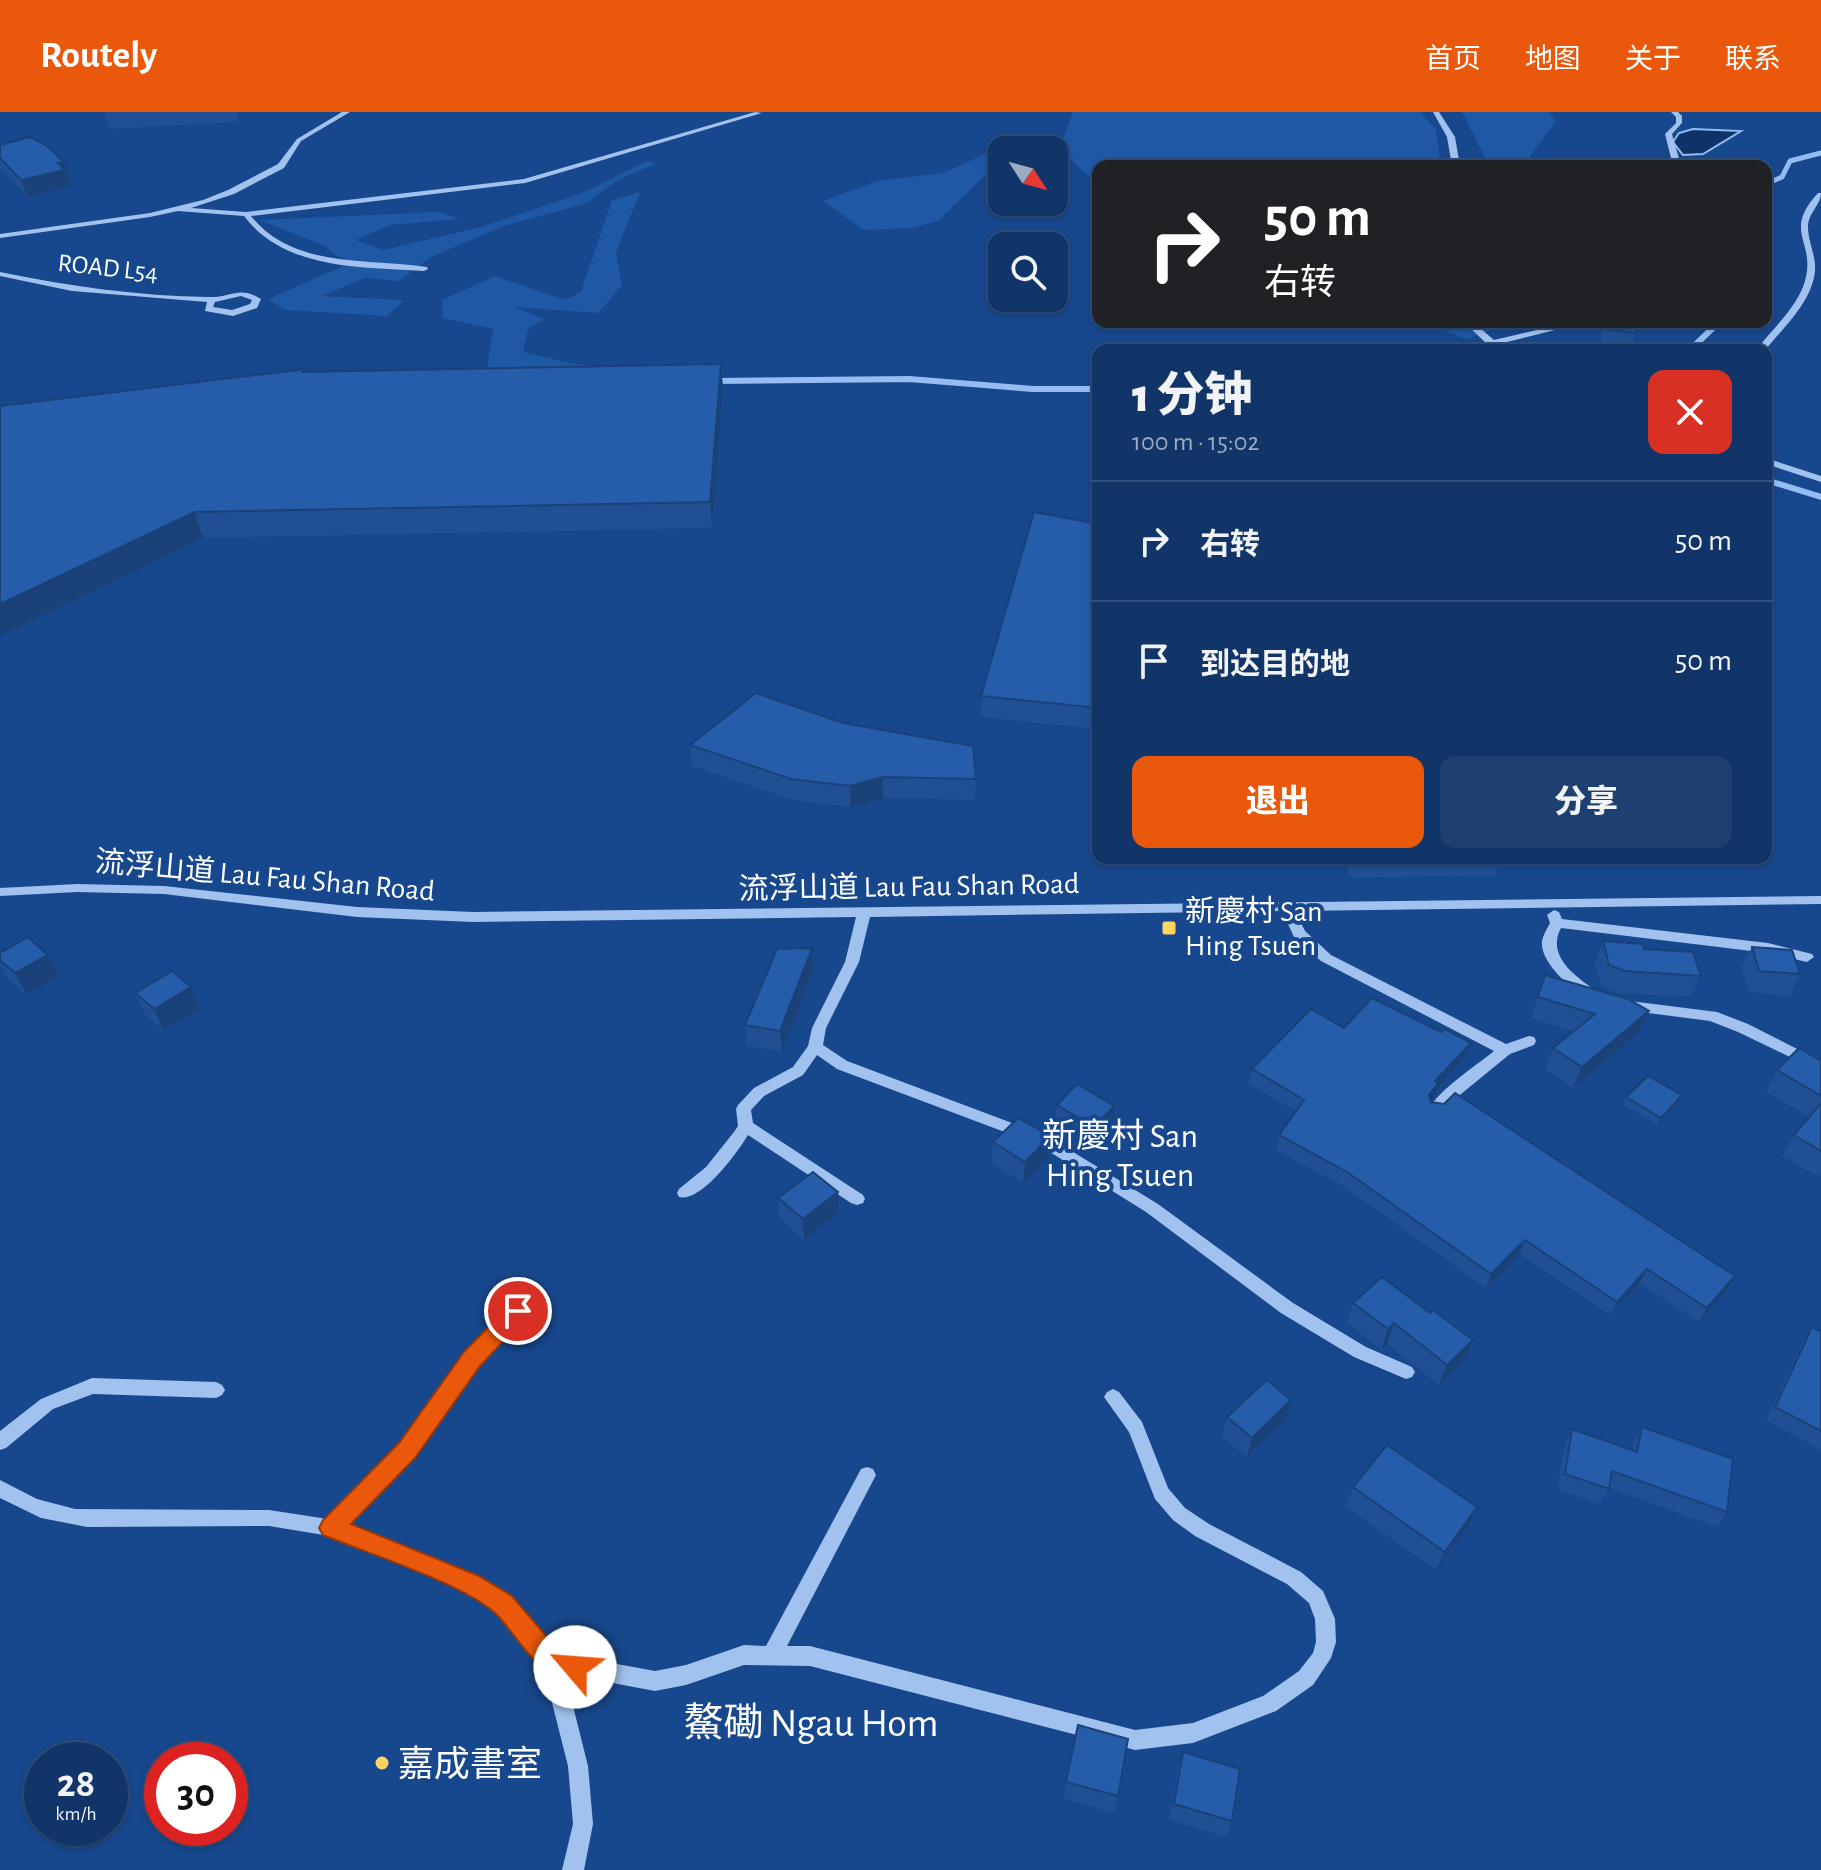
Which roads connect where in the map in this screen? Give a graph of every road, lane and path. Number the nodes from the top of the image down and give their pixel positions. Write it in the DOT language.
graph roads {
  1 [pos="347,112"];
  2 [pos="1436,112"];
  3 [pos="1674,112"];
  4 [pos="759,113"];
  5 [pos="1455,160"];
  6 [pos="1675,160"];
  7 [pos="1821,195"];
  8 [pos="180,209"];
  9 [pos="246,214"];
  10 [pos="0,236"];
  11 [pos="424,269"];
  12 [pos="0,274"];
  13 [pos="212,300"];
  14 [pos="1475,328"];
  15 [pos="1557,328"];
  16 [pos="1491,343"];
  17 [pos="1765,344"];
  18 [pos="1772,463"];
  19 [pos="1821,479"];
  20 [pos="0,892"];
  21 [pos="1821,900"];
  22 [pos="1549,903"];
  23 [pos="1287,907"];
  24 [pos="864,912"];
  25 [pos="1557,923"];
  26 [pos="1807,957"];
  27 [pos="1529,1041"];
  28 [pos="815,1047"];
  29 [pos="1505,1050"];
  30 [pos="1821,1067"];
  31 [pos="1434,1111"];
  32 [pos="746,1126"];
  33 [pos="685,1193"];
  34 [pos="857,1199"];
  35 [pos="518,1311"];
  36 [pos="1406,1372"];
  37 [pos="216,1390"];
  38 [pos="1113,1397"];
  39 [pos="0,1442"];
  40 [pos="867,1475"];
  41 [pos="0,1488"];
  42 [pos="331,1528"];
  43 [pos="773,1653"];
  44 [pos="552,1662"];
  45 [pos="573,1870"];
  1 -- 8 [label="street"];
  2 -- 5 [label="street"];
  3 -- 6 [label="street"];
  4 -- 9 [label="street"];
  7 -- 17 [label="street"];
  8 -- 9 [label="street"];
  8 -- 10 [label="street"];
  9 -- 11 [label="street"];
  12 -- 13 [label="street, ROAD L54"];
  13 -- 13 [label="street, ROAD L54"];
  14 -- 16 [label="street"];
  15 -- 16 [label="street"];
  18 -- 19 [label="street"];
  20 -- 24 [label="street, 流浮山道 Lau Fau Shan Road"];
  21 -- 22 [label="street, 流浮山道 Lau Fau Shan Road"];
  22 -- 23 [label="street, 流浮山道 Lau Fau Shan Road"];
  22 -- 25 [label="street"];
  23 -- 24 [label="street, 流浮山道 Lau Fau Shan Road"];
  23 -- 29 [label="street"];
  24 -- 28 [label="street"];
  25 -- 26 [label="street"];
  25 -- 30 [label="street"];
  27 -- 29 [label="street"];
  28 -- 32 [label="street"];
  28 -- 36 [label="street"];
  29 -- 31 [label="street"];
  32 -- 33 [label="street"];
  32 -- 34 [label="street"];
  35 -- 42 [label="street"];
  37 -- 39 [label="street"];
  38 -- 43 [label="street"];
  40 -- 43 [label="street"];
  41 -- 42 [label="street"];
  42 -- 44 [label="street"];
  43 -- 44 [label="street"];
  44 -- 45 [label="street"];
}
